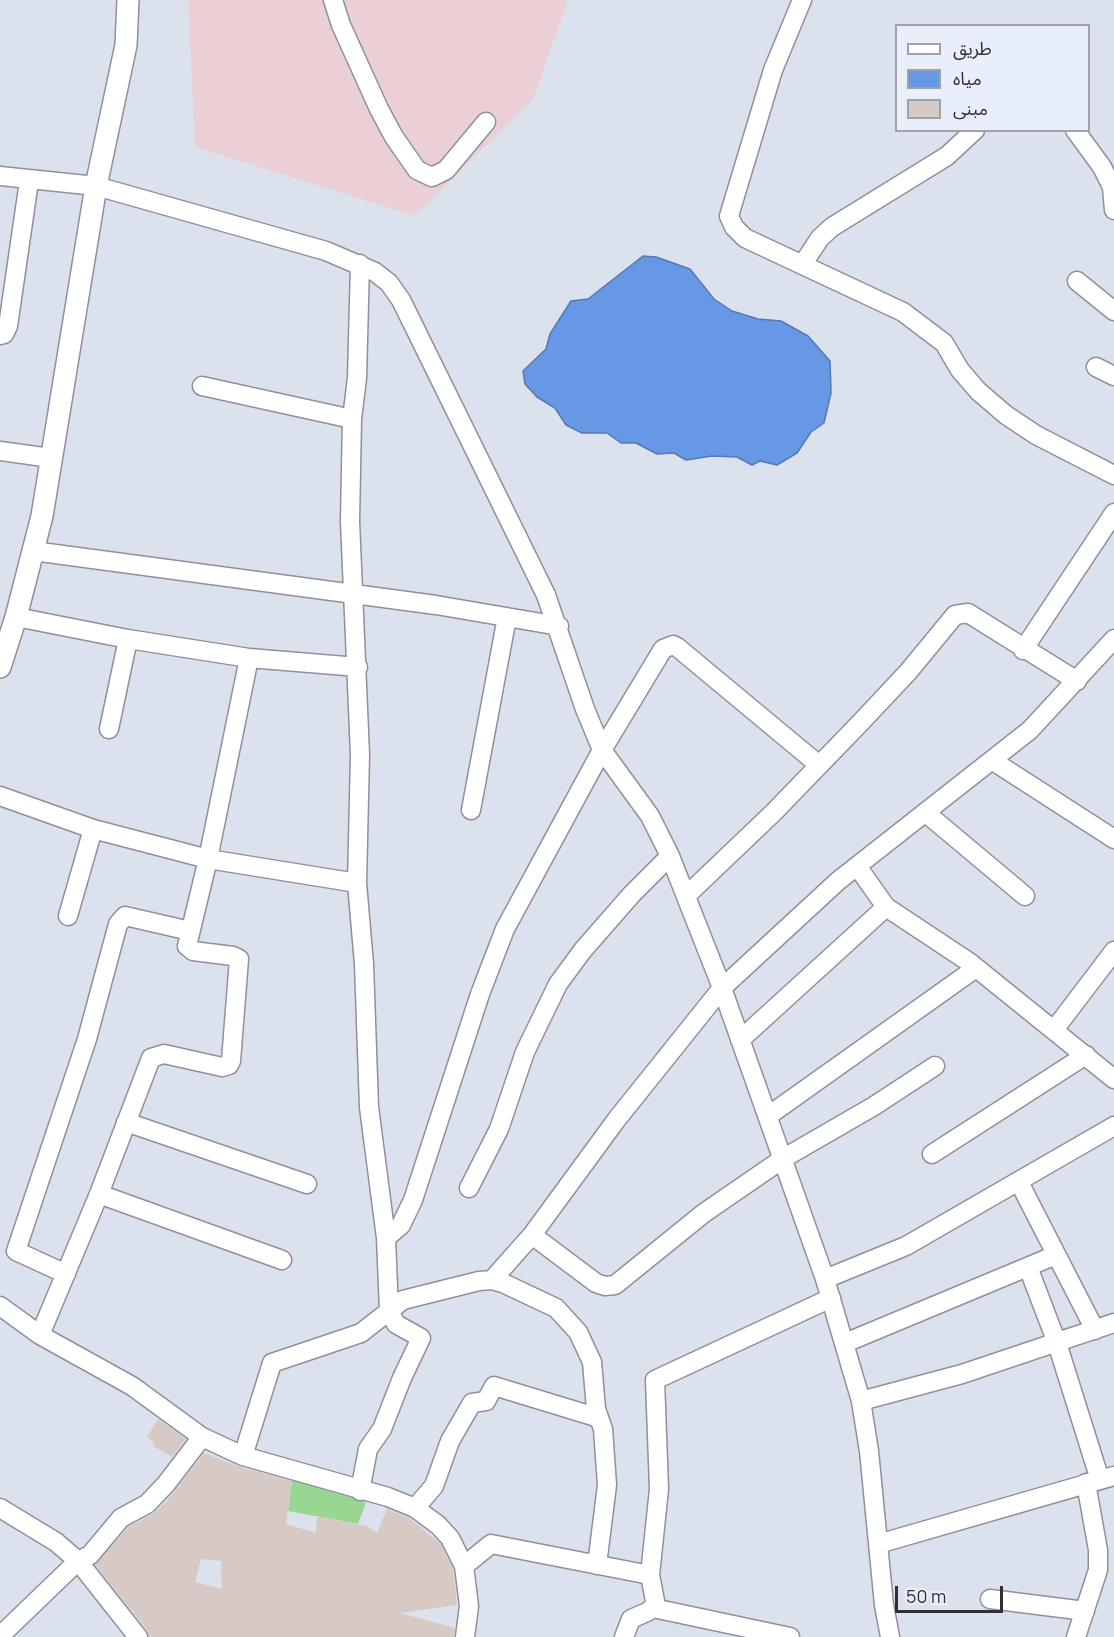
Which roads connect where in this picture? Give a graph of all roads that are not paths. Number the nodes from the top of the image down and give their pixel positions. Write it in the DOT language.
graph roads {
  1 [pos="128,0"];
  2 [pos="333,0"];
  3 [pos="802,0"];
  4 [pos="486,122"];
  5 [pos="973,132"];
  6 [pos="1077,132"];
  7 [pos="0,176"];
  8 [pos="29,181"];
  9 [pos="1113,185"];
  10 [pos="96,186"];
  11 [pos="1114,210"];
  12 [pos="360,264"];
  13 [pos="802,265"];
  14 [pos="1077,281"];
  15 [pos="1114,311"];
  16 [pos="0,335"];
  17 [pos="1096,368"];
  18 [pos="1114,376"];
  19 [pos="202,386"];
  20 [pos="352,419"];
  21 [pos="0,451"];
  22 [pos="51,458"];
  23 [pos="1114,475"];
  24 [pos="1114,513"];
  25 [pos="33,551"];
  26 [pos="352,594"];
  27 [pos="16,617"];
  28 [pos="507,617"];
  29 [pos="559,627"];
  30 [pos="128,639"];
  31 [pos="1114,639"];
  32 [pos="1023,650"];
  33 [pos="249,658"];
  34 [pos="0,667"];
  35 [pos="358,667"];
  36 [pos="1077,681"];
  37 [pos="109,729"];
  38 [pos="602,750"];
  39 [pos="993,761"];
  40 [pos="819,765"];
  41 [pos="0,796"];
  42 [pos="471,810"];
  43 [pos="926,813"];
  44 [pos="93,829"];
  45 [pos="1114,839"];
  46 [pos="670,856"];
  47 [pos="208,859"];
  48 [pos="857,866"];
  49 [pos="357,882"];
  50 [pos="687,896"];
  51 [pos="1025,896"];
  52 [pos="886,907"];
  53 [pos="68,916"];
  54 [pos="190,931"];
  55 [pos="1114,951"];
  56 [pos="975,968"];
  57 [pos="722,988"];
  58 [pos="1054,1030"];
  59 [pos="740,1040"];
  60 [pos="1086,1055"];
  61 [pos="935,1066"];
  62 [pos="1114,1078"];
  63 [pos="768,1116"];
  64 [pos="126,1122"];
  65 [pos="1114,1126"];
  66 [pos="932,1154"];
  67 [pos="783,1158"];
  68 [pos="1018,1182"];
  69 [pos="307,1184"];
  70 [pos="469,1188"];
  71 [pos="99,1194"];
  72 [pos="532,1235"];
  73 [pos="386,1238"];
  74 [pos="1056,1255"];
  75 [pos="282,1260"];
  76 [pos="1028,1267"];
  77 [pos="66,1274"];
  78 [pos="492,1280"];
  79 [pos="825,1280"];
  80 [pos="831,1298"];
  81 [pos="0,1306"];
  82 [pos="389,1311"];
  83 [pos="1114,1323"];
  84 [pos="1095,1330"];
  85 [pos="40,1335"];
  86 [pos="846,1342"];
  87 [pos="1057,1343"];
  88 [pos="861,1401"];
  89 [pos="599,1418"];
  90 [pos="202,1437"];
  91 [pos="243,1456"];
  92 [pos="1100,1480"];
  93 [pos="360,1491"];
  94 [pos="0,1508"];
  95 [pos="415,1508"];
  96 [pos="878,1545"];
  97 [pos="78,1562"];
  98 [pos="597,1565"];
  99 [pos="464,1566"];
  100 [pos="650,1575"];
  101 [pos="990,1599"];
  102 [pos="653,1608"];
  103 [pos="1085,1611"];
  104 [pos="0,1636"];
  105 [pos="138,1637"];
  106 [pos="465,1637"];
  107 [pos="624,1637"];
  108 [pos="790,1637"];
  109 [pos="890,1637"];
  110 [pos="1076,1637"];
  1 -- 10 [label="street"];
  2 -- 4 [label="street"];
  3 -- 13 [label="street"];
  5 -- 13 [label="street"];
  6 -- 9 [label="street"];
  7 -- 8 [label="street"];
  8 -- 10 [label="street"];
  8 -- 16 [label="street"];
  9 -- 11 [label="street"];
  10 -- 12 [label="street"];
  10 -- 22 [label="street"];
  12 -- 20 [label="street"];
  12 -- 29 [label="street"];
  13 -- 23 [label="street"];
  14 -- 15 [label="street"];
  17 -- 18 [label="street"];
  19 -- 20 [label="street"];
  20 -- 26 [label="street"];
  21 -- 22 [label="street"];
  22 -- 25 [label="street"];
  24 -- 32 [label="street"];
  25 -- 26 [label="street"];
  25 -- 27 [label="street"];
  26 -- 28 [label="street"];
  26 -- 35 [label="street"];
  27 -- 30 [label="street"];
  27 -- 34 [label="street"];
  28 -- 29 [label="street"];
  28 -- 42 [label="street"];
  29 -- 38 [label="street"];
  30 -- 33 [label="street"];
  30 -- 37 [label="street"];
  31 -- 36 [label="street"];
  32 -- 36 [label="street"];
  32 -- 40 [label="street"];
  33 -- 35 [label="street"];
  33 -- 47 [label="street"];
  35 -- 49 [label="street"];
  36 -- 39 [label="street"];
  38 -- 40 [label="street"];
  38 -- 46 [label="street"];
  38 -- 73 [label="street"];
  39 -- 43 [label="street"];
  39 -- 45 [label="street"];
  40 -- 50 [label="street"];
  41 -- 44 [label="street"];
  43 -- 48 [label="street"];
  43 -- 51 [label="street"];
  44 -- 47 [label="street"];
  44 -- 53 [label="street"];
  46 -- 50 [label="street"];
  46 -- 70 [label="street"];
  47 -- 49 [label="street"];
  47 -- 54 [label="street"];
  48 -- 52 [label="street"];
  48 -- 57 [label="street"];
  49 -- 73 [label="street"];
  50 -- 57 [label="street"];
  52 -- 56 [label="street"];
  52 -- 59 [label="street"];
  54 -- 64 [label="street"];
  54 -- 77 [label="street"];
  55 -- 58 [label="street"];
  56 -- 58 [label="street"];
  56 -- 63 [label="street"];
  57 -- 59 [label="street"];
  57 -- 72 [label="street"];
  58 -- 60 [label="street"];
  59 -- 63 [label="street"];
  60 -- 62 [label="street"];
  60 -- 66 [label="street"];
  61 -- 67 [label="street"];
  63 -- 67 [label="street"];
  64 -- 69 [label="street"];
  64 -- 71 [label="street"];
  65 -- 68 [label="street"];
  67 -- 72 [label="street"];
  67 -- 79 [label="street"];
  68 -- 74 [label="street"];
  68 -- 79 [label="street"];
  71 -- 75 [label="street"];
  71 -- 77 [label="street"];
  72 -- 78 [label="street"];
  73 -- 82 [label="street"];
  74 -- 76 [label="street"];
  74 -- 84 [label="street"];
  76 -- 86 [label="street"];
  76 -- 87 [label="street"];
  77 -- 85 [label="street"];
  78 -- 82 [label="street"];
  78 -- 89 [label="street"];
  79 -- 80 [label="street"];
  80 -- 86 [label="street"];
  80 -- 100 [label="street"];
  81 -- 85 [label="street"];
  82 -- 91 [label="street"];
  82 -- 93 [label="street"];
  83 -- 84 [label="street"];
  84 -- 87 [label="street"];
  85 -- 90 [label="street"];
  86 -- 88 [label="street"];
  87 -- 88 [label="street"];
  87 -- 92 [label="street"];
  88 -- 96 [label="street"];
  89 -- 95 [label="street"];
  89 -- 98 [label="street"];
  90 -- 91 [label="street"];
  90 -- 97 [label="street"];
  91 -- 93 [label="street"];
  92 -- 96 [label="street"];
  92 -- 103 [label="street"];
  93 -- 95 [label="street"];
  94 -- 97 [label="street"];
  95 -- 99 [label="street"];
  96 -- 109 [label="street"];
  97 -- 104 [label="street"];
  97 -- 105 [label="street"];
  98 -- 99 [label="street"];
  98 -- 100 [label="street"];
  99 -- 106 [label="street"];
  100 -- 102 [label="street"];
  101 -- 103 [label="street"];
  102 -- 107 [label="street"];
  102 -- 108 [label="street"];
  103 -- 110 [label="street"];
}
